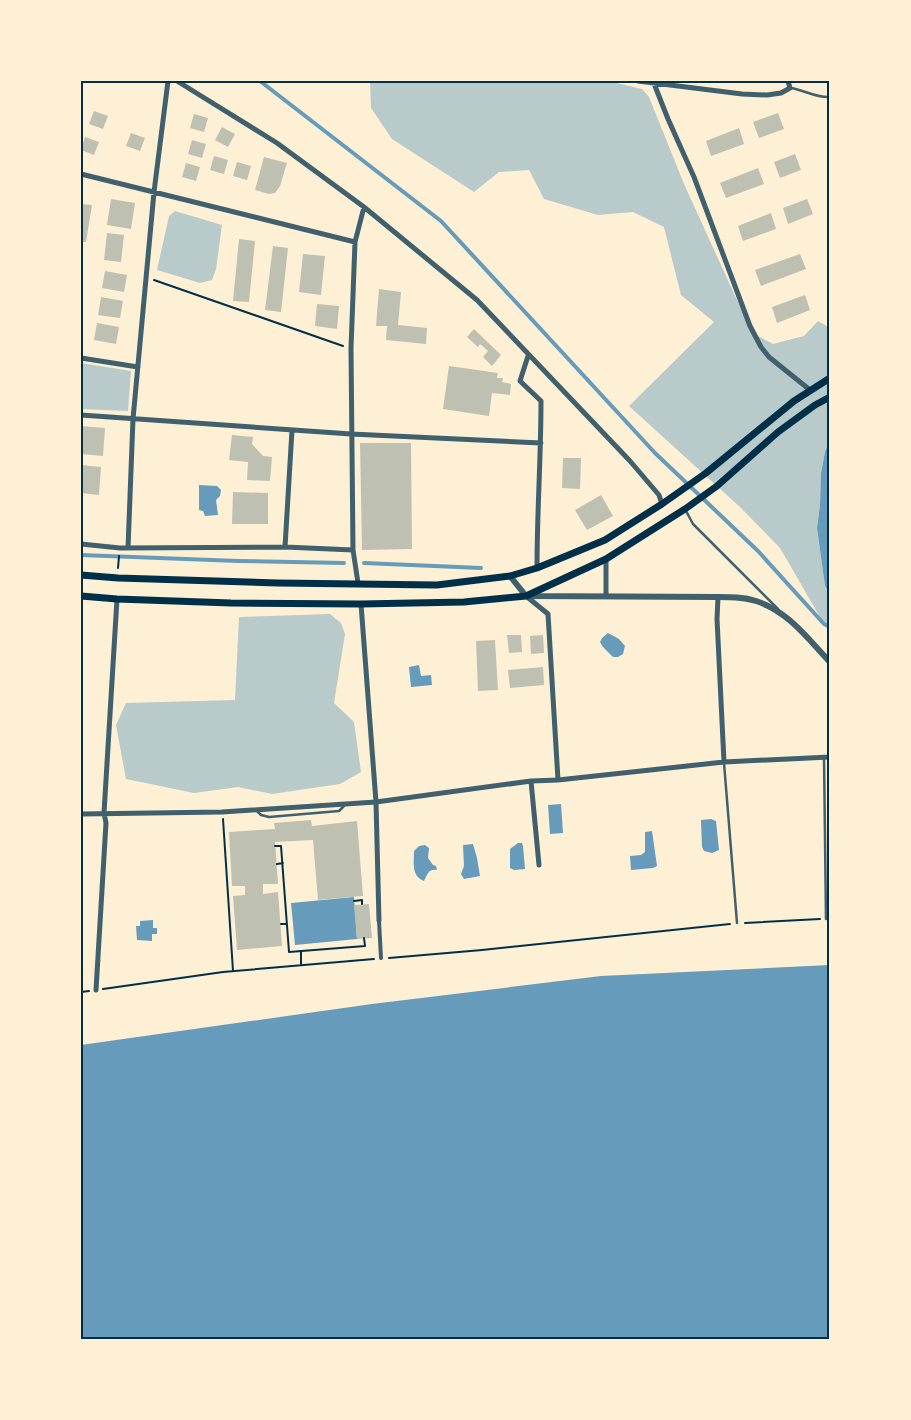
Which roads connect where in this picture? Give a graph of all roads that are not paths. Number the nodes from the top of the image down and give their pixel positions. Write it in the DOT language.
graph roads {
  1 [pos="168,81"];
  2 [pos="177,81"];
  3 [pos="638,81"];
  4 [pos="788,81"];
  5 [pos="654,83"];
  6 [pos="790,88"];
  7 [pos="830,97"];
  8 [pos="81,174"];
  9 [pos="154,192"];
  10 [pos="364,207"];
  11 [pos="355,242"];
  12 [pos="528,356"];
  13 [pos="81,358"];
  14 [pos="138,367"];
  15 [pos="830,378"];
  16 [pos="812,388"];
  17 [pos="830,396"];
  18 [pos="81,415"];
  19 [pos="133,419"];
  20 [pos="292,430"];
  21 [pos="351,434"];
  22 [pos="541,443"];
  23 [pos="662,504"];
  24 [pos="688,506"];
  25 [pos="81,544"];
  26 [pos="285,546"];
  27 [pos="128,548"];
  28 [pos="354,550"];
  29 [pos="606,559"];
  30 [pos="538,568"];
  31 [pos="81,576"];
  32 [pos="510,576"];
  33 [pos="358,584"];
  34 [pos="81,596"];
  35 [pos="526,596"];
  36 [pos="606,596"];
  37 [pos="718,597"];
  38 [pos="117,599"];
  39 [pos="361,604"];
  40 [pos="783,613"];
  41 [pos="830,662"];
  42 [pos="827,757"];
  43 [pos="724,762"];
  44 [pos="558,780"];
  45 [pos="531,781"];
  46 [pos="376,802"];
  47 [pos="104,813"];
  48 [pos="81,814"];
  49 [pos="539,866"];
  50 [pos="826,919"];
  51 [pos="379,921"];
  52 [pos="737,924"];
  53 [pos="381,958"];
  54 [pos="96,990"];
  1 -- 9 [label="street"];
  2 -- 10 [label="street"];
  3 -- 5 [label="street"];
  4 -- 6 [label="street"];
  5 -- 6 [label="street"];
  5 -- 16 [label="street"];
  6 -- 7 [label="lane"];
  8 -- 9 [label="street"];
  9 -- 11 [label="street"];
  9 -- 14 [label="street"];
  10 -- 11 [label="street"];
  10 -- 12 [label="street"];
  11 -- 21 [label="street"];
  12 -- 22 [label="street"];
  12 -- 23 [label="street"];
  13 -- 14 [label="street"];
  14 -- 19 [label="street"];
  15 -- 16 [label="main road"];
  16 -- 23 [label="main road"];
  17 -- 24 [label="main road"];
  18 -- 19 [label="street"];
  19 -- 20 [label="street"];
  19 -- 27 [label="street"];
  20 -- 21 [label="street"];
  20 -- 26 [label="street"];
  21 -- 22 [label="street"];
  21 -- 28 [label="street"];
  22 -- 30 [label="street"];
  23 -- 30 [label="main road"];
  24 -- 29 [label="main road"];
  24 -- 40 [label="lane"];
  25 -- 27 [label="street"];
  26 -- 27 [label="street"];
  26 -- 28 [label="street"];
  28 -- 33 [label="street"];
  29 -- 35 [label="main road"];
  29 -- 36 [label="street"];
  30 -- 32 [label="main road"];
  31 -- 33 [label="main road"];
  32 -- 33 [label="main road"];
  32 -- 35 [label="street"];
  34 -- 38 [label="main road"];
  35 -- 36 [label="street"];
  35 -- 39 [label="main road"];
  35 -- 44 [label="street"];
  36 -- 37 [label="street"];
  37 -- 40 [label="street"];
  37 -- 43 [label="street"];
  38 -- 39 [label="main road"];
  38 -- 47 [label="street"];
  39 -- 46 [label="street"];
  40 -- 41 [label="street"];
  42 -- 43 [label="street"];
  42 -- 50 [label="lane"];
  43 -- 44 [label="street"];
  43 -- 52 [label="lane"];
  44 -- 45 [label="street"];
  45 -- 46 [label="street"];
  45 -- 49 [label="street"];
  46 -- 47 [label="street"];
  46 -- 51 [label="street"];
  47 -- 48 [label="street"];
  47 -- 54 [label="street"];
  51 -- 53 [label="street"];
}
